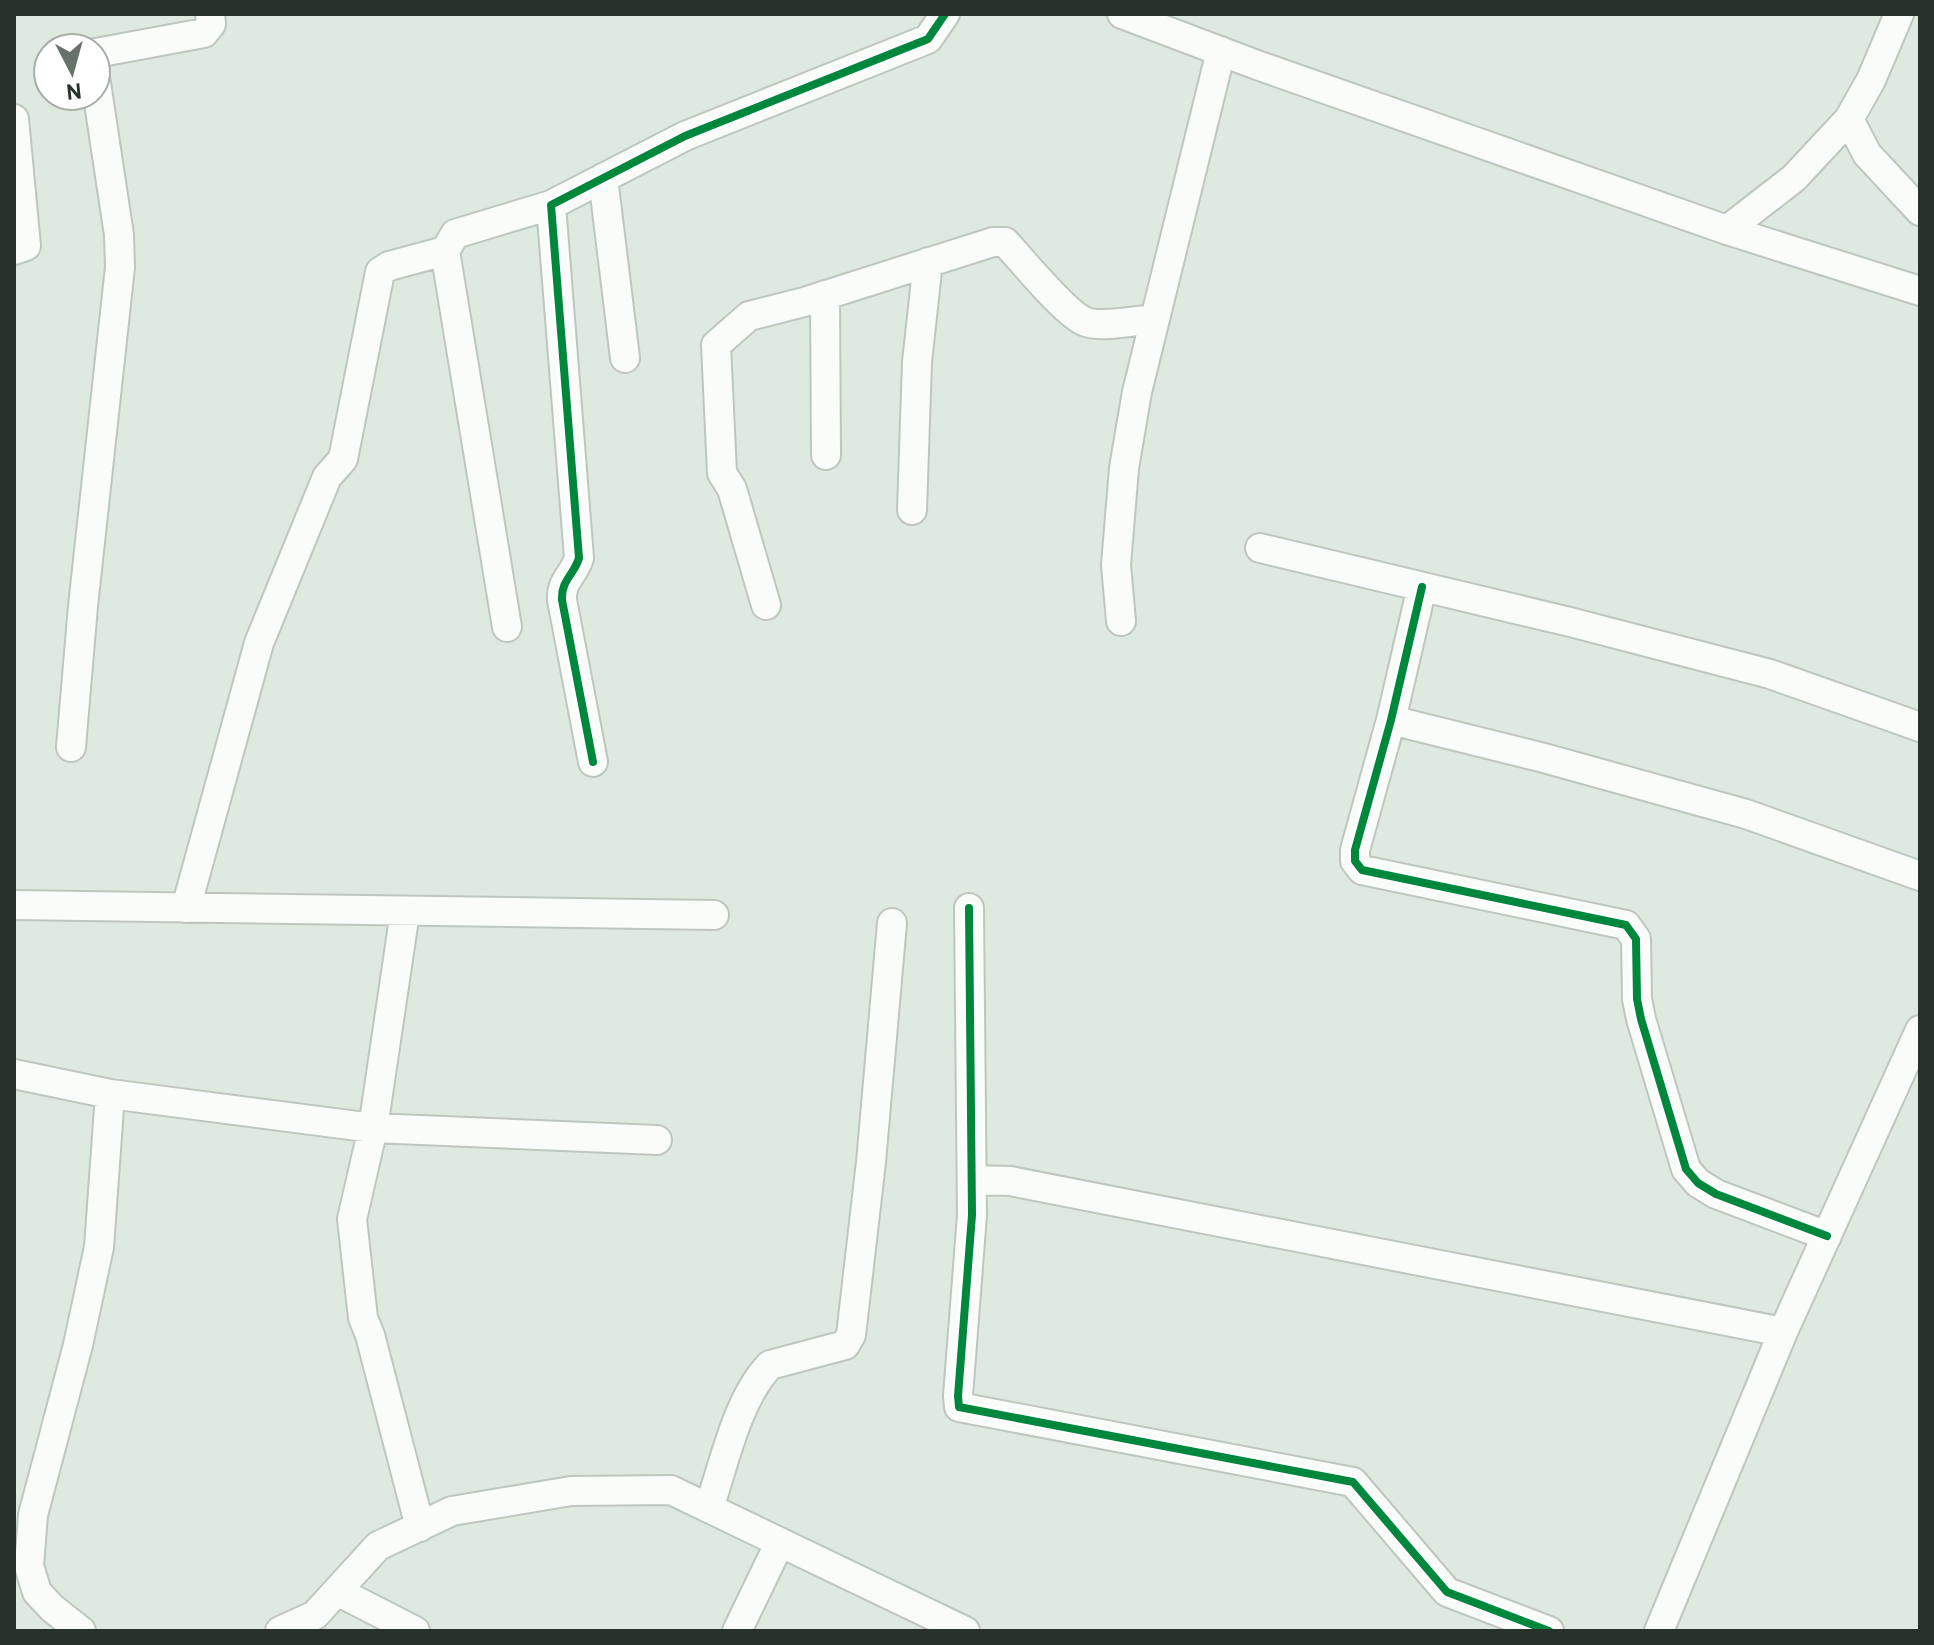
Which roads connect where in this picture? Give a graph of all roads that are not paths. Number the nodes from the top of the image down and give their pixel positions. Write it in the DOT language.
graph roads {
  1 [pos="210,14"];
  2 [pos="945,14"];
  3 [pos="1122,14"];
  4 [pos="1899,14"];
  5 [pos="112,50"];
  6 [pos="1221,51"];
  7 [pos="100,112"];
  8 [pos="14,119"];
  9 [pos="1849,119"];
  10 [pos="603,178"];
  11 [pos="551,205"];
  12 [pos="1920,211"];
  13 [pos="1727,230"];
  14 [pos="14,250"];
  15 [pos="445,251"];
  16 [pos="928,262"];
  17 [pos="1920,291"];
  18 [pos="825,295"];
  19 [pos="1155,319"];
  20 [pos="625,358"];
  21 [pos="826,455"];
  22 [pos="912,510"];
  23 [pos="1260,548"];
  24 [pos="1422,587"];
  25 [pos="766,605"];
  26 [pos="1121,621"];
  27 [pos="507,627"];
  28 [pos="1391,720"];
  29 [pos="1920,727"];
  30 [pos="71,747"];
  31 [pos="593,762"];
  32 [pos="1920,876"];
  33 [pos="14,905"];
  34 [pos="186,908"];
  35 [pos="969,908"];
  36 [pos="405,912"];
  37 [pos="714,915"];
  38 [pos="892,923"];
  39 [pos="1920,1030"];
  40 [pos="14,1074"];
  41 [pos="110,1094"];
  42 [pos="373,1128"];
  43 [pos="657,1140"];
  44 [pos="972,1180"];
  45 [pos="1827,1236"];
  46 [pos="1783,1332"];
  47 [pos="709,1508"];
  48 [pos="420,1527"];
  49 [pos="780,1542"];
  50 [pos="337,1591"];
  51 [pos="312,1623"];
  52 [pos="81,1631"];
  53 [pos="280,1631"];
  54 [pos="415,1631"];
  55 [pos="737,1631"];
  56 [pos="965,1631"];
  57 [pos="1549,1631"];
  58 [pos="1659,1631"];
  1 -- 5 [label="street"];
  2 -- 10 [label="street"];
  3 -- 6 [label="street"];
  4 -- 9 [label="street"];
  6 -- 13 [label="street"];
  6 -- 19 [label="street"];
  7 -- 30 [label="street"];
  8 -- 14 [label="street"];
  9 -- 12 [label="street"];
  9 -- 13 [label="street"];
  10 -- 11 [label="street"];
  10 -- 20 [label="street"];
  11 -- 15 [label="street"];
  11 -- 31 [label="street"];
  13 -- 17 [label="street"];
  15 -- 27 [label="street"];
  15 -- 34 [label="street"];
  16 -- 18 [label="street"];
  16 -- 19 [label="street"];
  16 -- 22 [label="street"];
  18 -- 21 [label="street"];
  18 -- 25 [label="street"];
  19 -- 26 [label="street"];
  23 -- 24 [label="street"];
  24 -- 28 [label="street"];
  24 -- 29 [label="street"];
  28 -- 32 [label="street"];
  28 -- 45 [label="street"];
  33 -- 34 [label="street"];
  34 -- 36 [label="street"];
  35 -- 44 [label="street"];
  36 -- 37 [label="street"];
  36 -- 42 [label="street"];
  38 -- 47 [label="street"];
  39 -- 45 [label="street"];
  40 -- 41 [label="street"];
  41 -- 42 [label="street"];
  41 -- 52 [label="street"];
  42 -- 43 [label="street"];
  42 -- 48 [label="street"];
  44 -- 46 [label="street"];
  44 -- 57 [label="street"];
  45 -- 46 [label="street"];
  46 -- 58 [label="street"];
  47 -- 48 [label="street"];
  47 -- 49 [label="street"];
  48 -- 50 [label="street"];
  49 -- 55 [label="street"];
  49 -- 56 [label="street"];
  50 -- 51 [label="street"];
  50 -- 54 [label="street"];
  51 -- 53 [label="street"];
}
